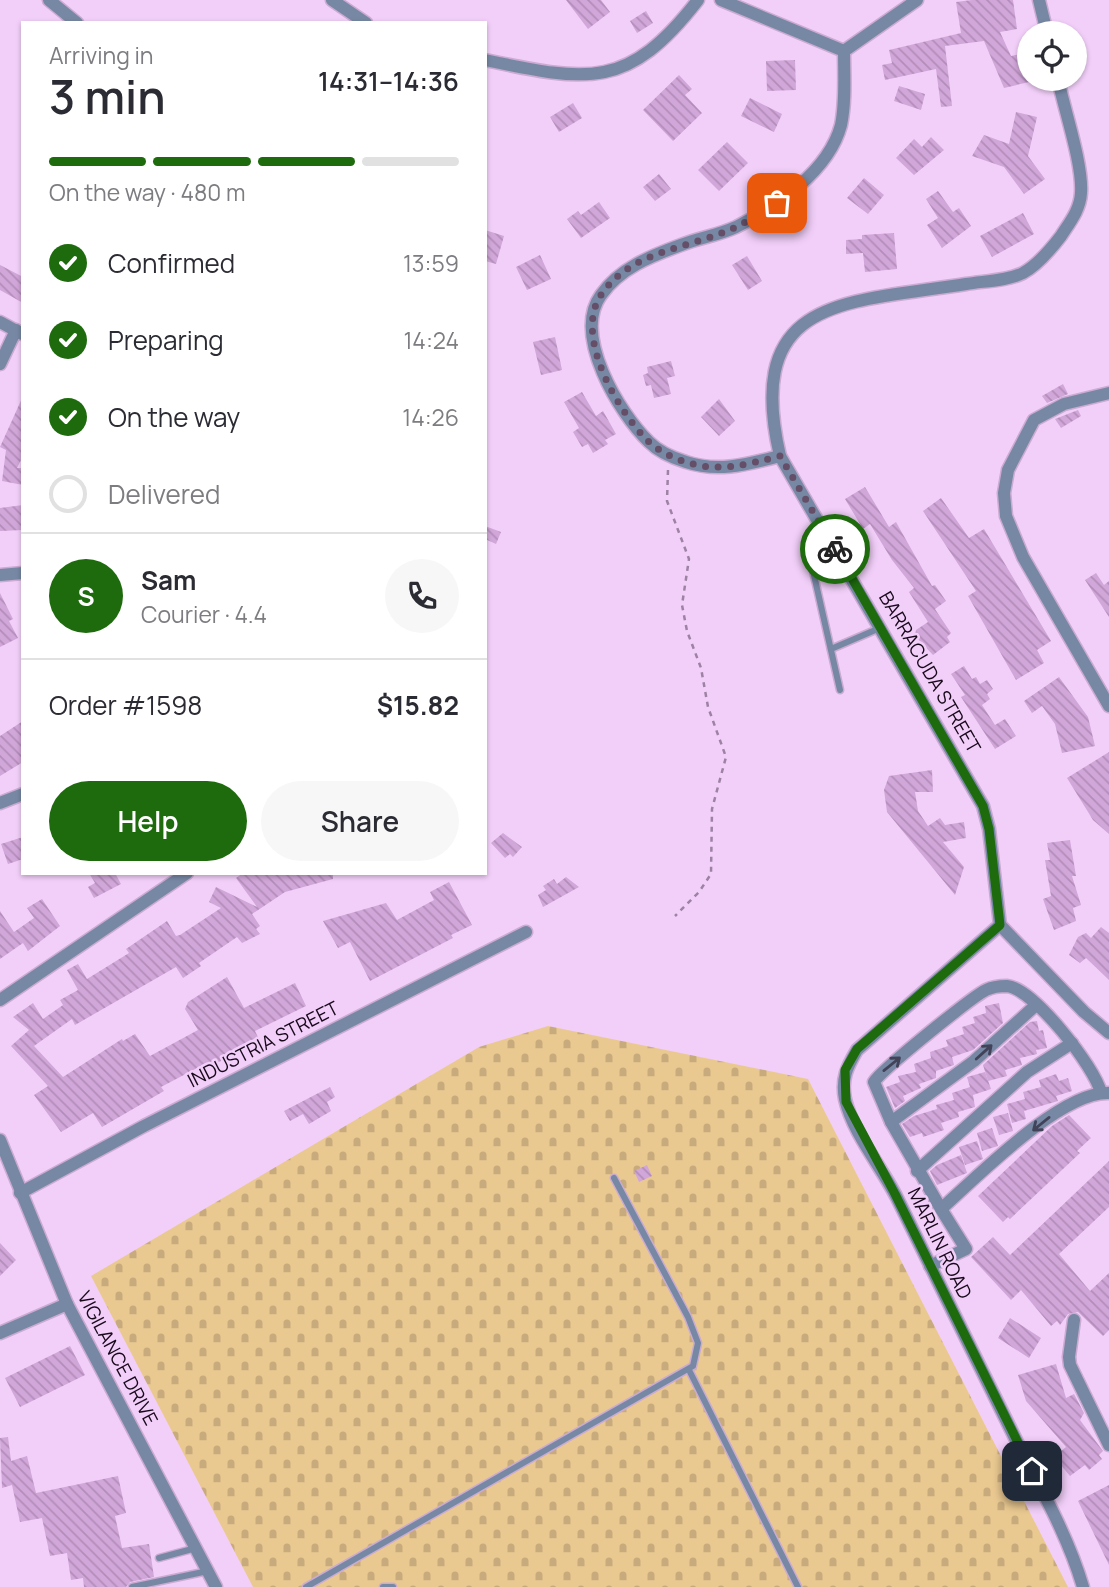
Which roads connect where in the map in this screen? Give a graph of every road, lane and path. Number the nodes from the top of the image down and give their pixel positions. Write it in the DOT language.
graph roads {
  1 [pos="48,0"];
  2 [pos="332,0"];
  3 [pos="698,0"];
  4 [pos="721,0"];
  5 [pos="917,0"];
  6 [pos="1039,0"];
  7 [pos="74,21"];
  8 [pos="363,21"];
  9 [pos="1044,21"];
  10 [pos="844,51"];
  11 [pos="487,60"];
  12 [pos="1060,91"];
  13 [pos="0,322"];
  14 [pos="19,332"];
  15 [pos="0,364"];
  16 [pos="1109,393"];
  17 [pos="668,455"];
  18 [pos="780,456"];
  19 [pos="811,562"];
  20 [pos="21,573"];
  21 [pos="0,575"];
  22 [pos="881,627"];
  23 [pos="831,649"];
  24 [pos="840,690"];
  25 [pos="1109,706"];
  26 [pos="21,795"];
  27 [pos="0,803"];
  28 [pos="184,875"];
  29 [pos="675,916"];
  30 [pos="1000,925"];
  31 [pos="526,932"];
  32 [pos="0,1000"];
  33 [pos="1036,1005"];
  34 [pos="1109,1033"];
  35 [pos="1072,1043"];
  36 [pos="1105,1093"];
  37 [pos="891,1122"];
  38 [pos="0,1140"];
  39 [pos="917,1171"];
  40 [pos="614,1178"];
  41 [pos="20,1193"];
  42 [pos="941,1209"];
  43 [pos="930,1266"];
  44 [pos="67,1304"];
  45 [pos="1074,1320"];
  46 [pos="0,1333"];
  47 [pos="689,1370"];
  48 [pos="1109,1445"];
  49 [pos="196,1548"];
  50 [pos="159,1558"];
  51 [pos="208,1571"];
  52 [pos="132,1587"];
  53 [pos="216,1587"];
  54 [pos="306,1587"];
  55 [pos="383,1587"];
  56 [pos="393,1587"];
  57 [pos="798,1587"];
  58 [pos="1083,1587"];
  1 -- 7 [label="street"];
  2 -- 8 [label="street"];
  3 -- 11 [label="street"];
  4 -- 10 [label="street"];
  5 -- 10 [label="street"];
  6 -- 9 [label="street"];
  10 -- 17 [label="street"];
  12 -- 18 [label="street, BARRACUDA STREET"];
  13 -- 14 [label="street"];
  14 -- 15 [label="street"];
  16 -- 25 [label="street"];
  17 -- 18 [label="street"];
  17 -- 29 [label="path"];
  18 -- 22 [label="street, BARRACUDA STREET"];
  19 -- 23 [label="lane"];
  20 -- 21 [label="street"];
  22 -- 23 [label="lane"];
  22 -- 30 [label="street, BARRACUDA STREET"];
  23 -- 24 [label="lane"];
  26 -- 27 [label="street"];
  28 -- 32 [label="street"];
  30 -- 34 [label="street"];
  30 -- 43 [label="street, MARLIN ROAD"];
  31 -- 41 [label="street, INDUSTRIA STREET"];
  33 -- 35 [label="street"];
  37 -- 33 [label="street, one-way"];
  37 -- 33 [label="street, one-way"];
  35 -- 36 [label="street"];
  35 -- 39 [label="street"];
  36 -- 42 [label="street, one-way"];
  37 -- 39 [label="street"];
  38 -- 41 [label="street, VIGILANCE DRIVE"];
  39 -- 42 [label="street"];
  40 -- 47 [label="lane"];
  41 -- 44 [label="street, VIGILANCE DRIVE"];
  42 -- 43 [label="street"];
  43 -- 58 [label="street, MARLIN ROAD"];
  44 -- 46 [label="street"];
  44 -- 49 [label="street, VIGILANCE DRIVE"];
  45 -- 48 [label="street"];
  47 -- 54 [label="lane"];
  47 -- 57 [label="lane"];
  49 -- 50 [label="lane"];
  49 -- 51 [label="street, VIGILANCE DRIVE"];
  51 -- 52 [label="lane"];
  51 -- 53 [label="street, VIGILANCE DRIVE"];
  55 -- 56 [label="lane"];
}
